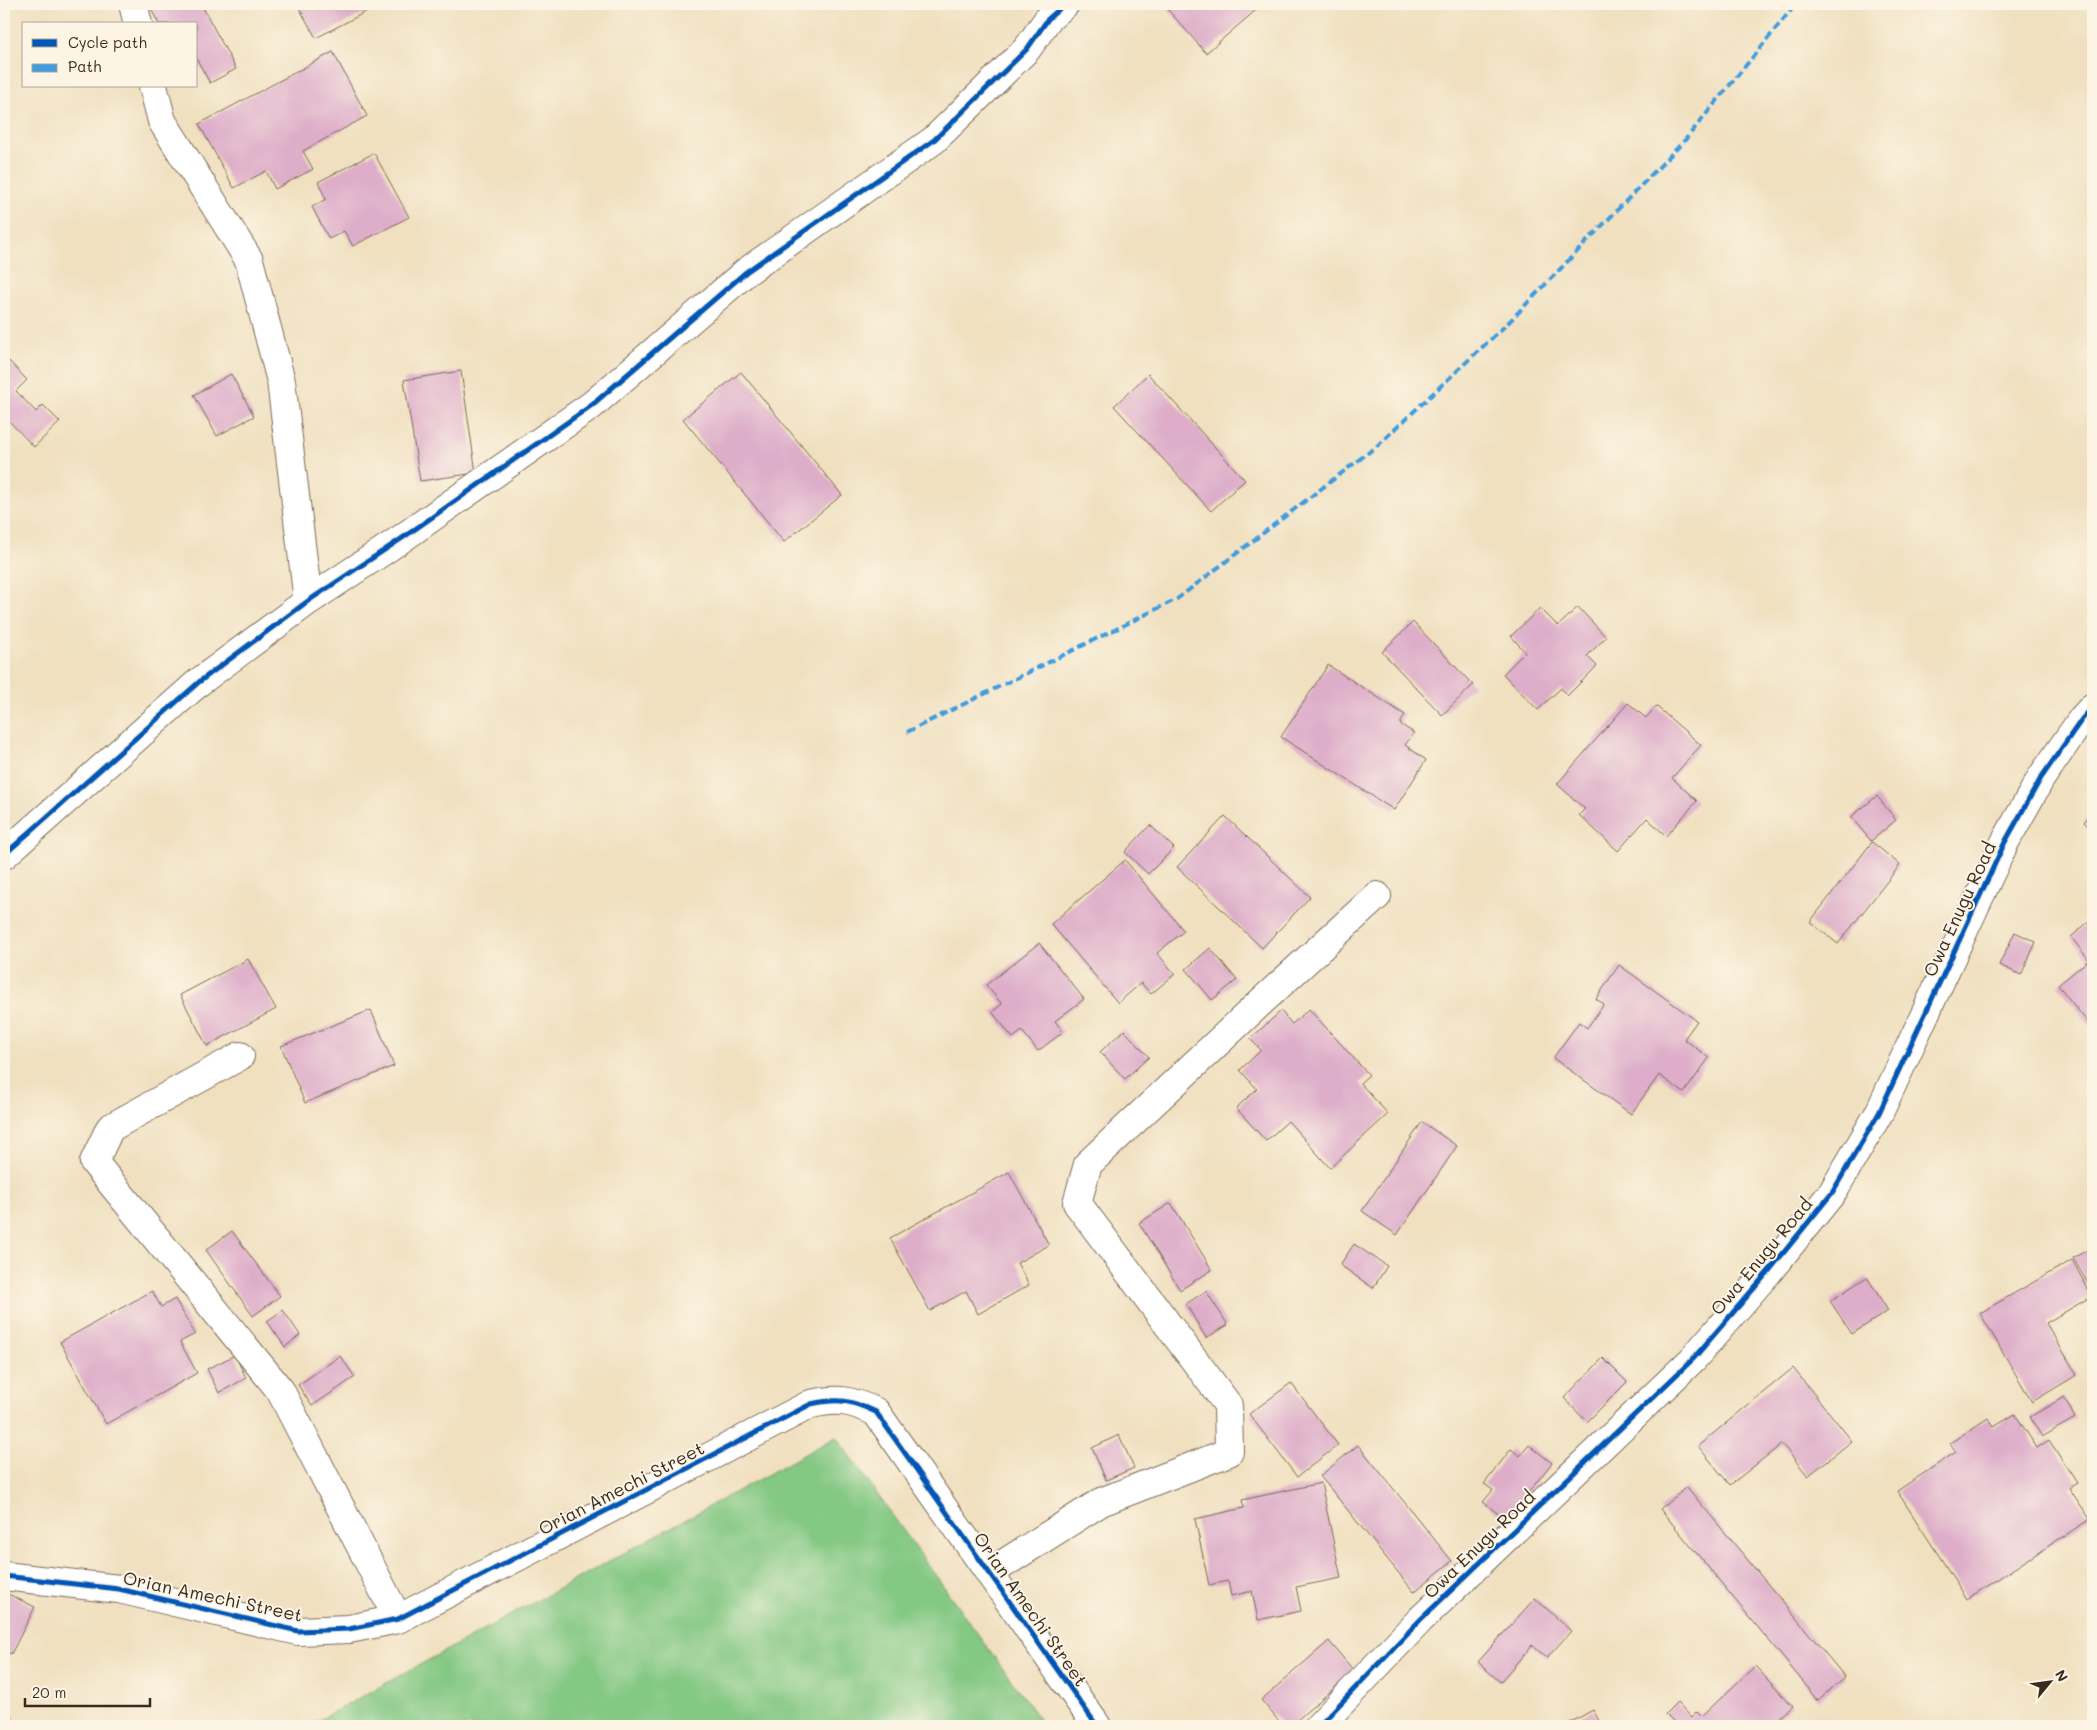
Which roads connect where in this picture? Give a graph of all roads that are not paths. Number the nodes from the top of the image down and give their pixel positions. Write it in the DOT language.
graph roads {
  1 [pos="133,4"];
  2 [pos="1065,4"];
  3 [pos="138,22"];
  4 [pos="154,88"];
  5 [pos="308,601"];
  6 [pos="2093,707"];
  7 [pos="4,855"];
  8 [pos="1377,896"];
  9 [pos="240,1056"];
  10 [pos="989,1572"];
  11 [pos="4,1576"];
  12 [pos="398,1618"];
  13 [pos="1098,1726"];
  14 [pos="1319,1726"];
  1 -- 3 [label="street"];
  2 -- 5 [label="street"];
  4 -- 5 [label="street"];
  5 -- 7 [label="street"];
  6 -- 14 [label="street, Owa Enugu Road"];
  8 -- 10 [label="street"];
  9 -- 12 [label="street"];
  10 -- 12 [label="street, Orian Amechi Street"];
  10 -- 13 [label="street, Orian Amechi Street"];
  11 -- 12 [label="street, Orian Amechi Street"];
}
